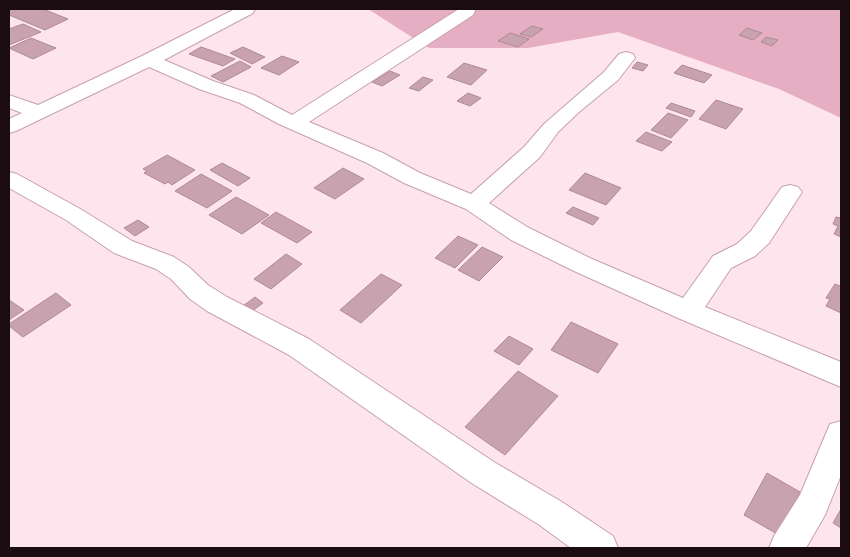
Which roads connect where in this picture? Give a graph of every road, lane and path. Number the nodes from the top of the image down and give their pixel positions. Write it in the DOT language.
graph roads {
  1 [pos="247,9"];
  2 [pos="467,11"];
  3 [pos="626,58"];
  4 [pos="149,60"];
  5 [pos="9,101"];
  6 [pos="38,112"];
  7 [pos="294,123"];
  8 [pos="9,127"];
  9 [pos="9,179"];
  10 [pos="790,192"];
  11 [pos="474,204"];
  12 [pos="688,312"];
  13 [pos="841,375"];
  14 [pos="841,434"];
  15 [pos="600,548"];
  16 [pos="788,548"];
  1 -- 4 [label="street"];
  2 -- 7 [label="street"];
  3 -- 11 [label="street"];
  4 -- 6 [label="street"];
  4 -- 7 [label="street"];
  5 -- 6 [label="street"];
  6 -- 8 [label="street"];
  7 -- 11 [label="street"];
  9 -- 15 [label="street"];
  10 -- 12 [label="street"];
  11 -- 12 [label="street"];
  12 -- 13 [label="street"];
  14 -- 16 [label="street"];
}
